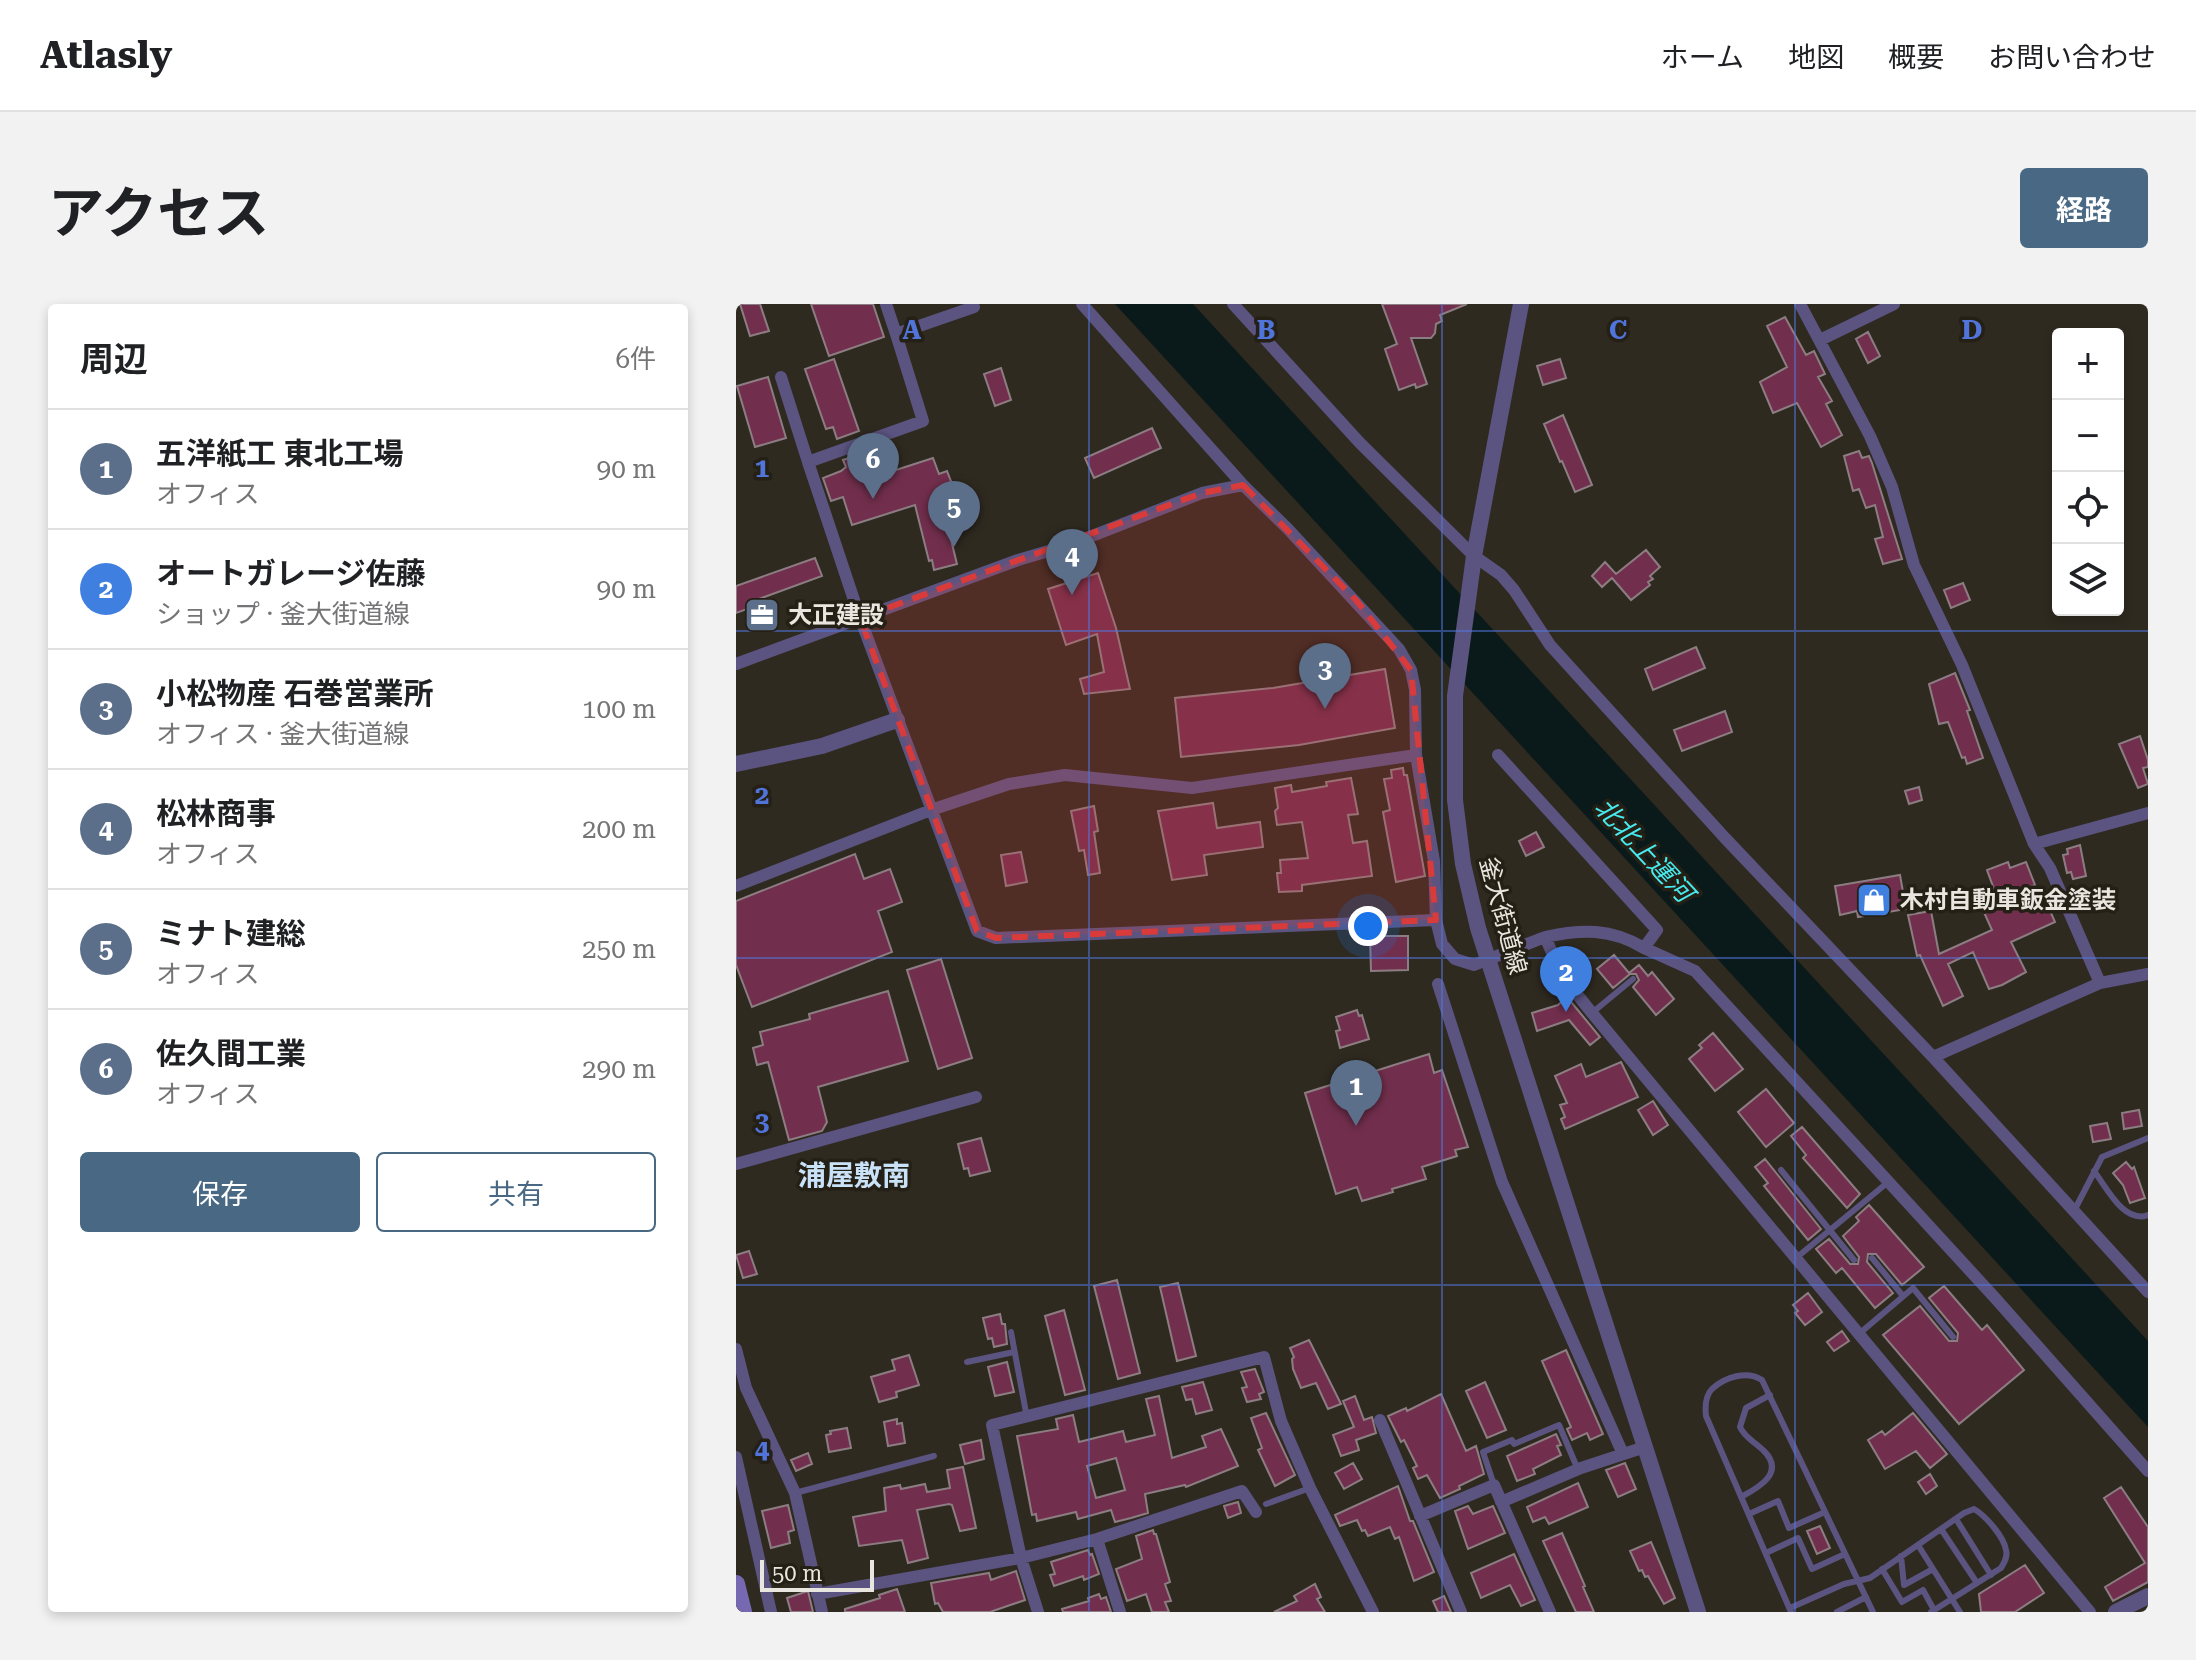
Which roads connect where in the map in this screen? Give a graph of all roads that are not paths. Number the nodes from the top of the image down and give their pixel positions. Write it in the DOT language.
graph roads {
  1 [pos="886,304"];
  2 [pos="1082,304"];
  3 [pos="1233,304"];
  4 [pos="1521,304"];
  5 [pos="1800,304"];
  6 [pos="1894,304"];
  7 [pos="974,307"];
  8 [pos="896,334"];
  9 [pos="1820,340"];
  10 [pos="781,377"];
  11 [pos="808,462"];
  12 [pos="1243,485"];
  13 [pos="1474,556"];
  14 [pos="860,618"];
  15 [pos="736,664"];
  16 [pos="897,720"];
  17 [pos="1416,755"];
  18 [pos="1498,755"];
  19 [pos="736,764"];
  20 [pos="931,810"];
  21 [pos="2148,813"];
  22 [pos="2034,844"];
  23 [pos="736,886"];
  24 [pos="1436,920"];
  25 [pos="1545,937"];
  26 [pos="1644,948"];
  27 [pos="1489,961"];
  28 [pos="2148,974"];
  29 [pos="1633,979"];
  30 [pos="2100,983"];
  31 [pos="1438,984"];
  32 [pos="1592,1013"];
  33 [pos="1933,1057"];
  34 [pos="976,1097"];
  35 [pos="2148,1138"];
  36 [pos="736,1164"];
  37 [pos="1781,1170"];
  38 [pos="2094,1171"];
  39 [pos="1887,1183"];
  40 [pos="2074,1211"];
  41 [pos="2148,1215"];
  42 [pos="1830,1230"];
  43 [pos="1796,1258"];
  44 [pos="1872,1258"];
  45 [pos="1854,1260"];
  46 [pos="2148,1292"];
  47 [pos="1903,1296"];
  48 [pos="1011,1332"];
  49 [pos="1858,1334"];
  50 [pos="1953,1337"];
  51 [pos="736,1349"];
  52 [pos="1014,1352"];
  53 [pos="967,1362"];
  54 [pos="1770,1395"];
  55 [pos="1027,1418"];
  56 [pos="1380,1420"];
  57 [pos="1645,1447"];
  58 [pos="1623,1454"];
  59 [pos="934,1456"];
  60 [pos="736,1457"];
  61 [pos="1581,1468"];
  62 [pos="2148,1471"];
  63 [pos="1494,1485"];
  64 [pos="1310,1488"];
  65 [pos="795,1493"];
  66 [pos="1741,1497"];
  67 [pos="1501,1502"];
  68 [pos="1261,1508"];
  69 [pos="1825,1512"];
  70 [pos="1749,1514"];
  71 [pos="1420,1516"];
  72 [pos="1956,1519"];
  73 [pos="1941,1529"];
  74 [pos="1097,1539"];
  75 [pos="1918,1545"];
  76 [pos="1766,1553"];
  77 [pos="1845,1554"];
  78 [pos="1901,1556"];
  79 [pos="1021,1558"];
  80 [pos="1882,1569"];
  81 [pos="1933,1569"];
  82 [pos="1991,1575"];
  83 [pos="1858,1581"];
  84 [pos="1977,1583"];
  85 [pos="736,1584"];
  86 [pos="817,1594"];
  87 [pos="2148,1596"];
  88 [pos="1866,1597"];
  89 [pos="1952,1599"];
  90 [pos="1790,1610"];
  91 [pos="1932,1611"];
  92 [pos="743,1612"];
  93 [pos="771,1612"];
  94 [pos="822,1612"];
  95 [pos="1038,1612"];
  96 [pos="1120,1612"];
  97 [pos="1373,1612"];
  98 [pos="1461,1612"];
  99 [pos="1550,1612"];
  100 [pos="1698,1612"];
  101 [pos="1837,1612"];
  102 [pos="1873,1612"];
  103 [pos="1960,1612"];
  104 [pos="2090,1612"];
  105 [pos="2116,1612"];
  1 -- 8 [label="street"];
  2 -- 12 [label="street"];
  3 -- 13 [label="street"];
  4 -- 13 [label="street, 釜大街道線"];
  5 -- 9 [label="street"];
  6 -- 9 [label="street"];
  7 -- 8 [label="street"];
  8 -- 11 [label="street"];
  9 -- 22 [label="street"];
  10 -- 11 [label="street"];
  11 -- 14 [label="street"];
  12 -- 14 [label="street"];
  12 -- 17 [label="street"];
  13 -- 27 [label="street, 釜大街道線"];
  13 -- 33 [label="street"];
  14 -- 15 [label="street"];
  14 -- 16 [label="street"];
  16 -- 19 [label="street"];
  16 -- 20 [label="street"];
  17 -- 20 [label="street"];
  17 -- 24 [label="street"];
  18 -- 26 [label="street"];
  20 -- 23 [label="street"];
  20 -- 24 [label="street"];
  21 -- 22 [label="street"];
  22 -- 30 [label="street"];
  24 -- 27 [label="street"];
  25 -- 26 [label="street"];
  25 -- 27 [label="street"];
  25 -- 32 [label="street"];
  26 -- 39 [label="street"];
  27 -- 57 [label="street, 釜大街道線"];
  28 -- 30 [label="street"];
  29 -- 32 [label="lane"];
  30 -- 33 [label="street"];
  31 -- 58 [label="street"];
  32 -- 43 [label="street"];
  33 -- 40 [label="street"];
  34 -- 36 [label="street"];
  35 -- 38 [label="lane"];
  37 -- 42 [label="lane"];
  38 -- 40 [label="lane"];
  38 -- 41 [label="lane"];
  39 -- 42 [label="lane"];
  39 -- 62 [label="street"];
  40 -- 46 [label="street"];
  42 -- 43 [label="lane"];
  42 -- 45 [label="lane"];
  43 -- 49 [label="street"];
  44 -- 47 [label="lane"];
  47 -- 49 [label="lane"];
  47 -- 50 [label="lane"];
  48 -- 52 [label="lane"];
  49 -- 104 [label="street"];
  51 -- 65 [label="street"];
  52 -- 53 [label="lane"];
  52 -- 55 [label="lane"];
  54 -- 66 [label="lane"];
  54 -- 66 [label="lane"];
  54 -- 69 [label="lane"];
  55 -- 64 [label="street"];
  55 -- 79 [label="street"];
  56 -- 71 [label="street"];
  57 -- 58 [label="street"];
  57 -- 100 [label="street, 釜大街道線"];
  58 -- 61 [label="street"];
  59 -- 65 [label="lane"];
  60 -- 93 [label="street"];
  61 -- 63 [label="lane"];
  61 -- 67 [label="street"];
  63 -- 67 [label="street"];
  63 -- 71 [label="street"];
  64 -- 68 [label="lane"];
  64 -- 97 [label="street"];
  65 -- 86 [label="street"];
  66 -- 70 [label="lane"];
  67 -- 99 [label="street"];
  68 -- 74 [label="street"];
  69 -- 70 [label="lane"];
  69 -- 77 [label="lane"];
  70 -- 76 [label="lane"];
  71 -- 98 [label="street"];
  72 -- 73 [label="lane"];
  72 -- 82 [label="lane"];
  72 -- 82 [label="lane"];
  73 -- 75 [label="lane"];
  73 -- 84 [label="lane"];
  74 -- 79 [label="street"];
  74 -- 96 [label="street"];
  75 -- 78 [label="lane"];
  75 -- 81 [label="lane"];
  76 -- 77 [label="lane"];
  76 -- 90 [label="lane"];
  77 -- 83 [label="lane"];
  78 -- 80 [label="lane"];
  78 -- 81 [label="lane"];
  79 -- 86 [label="street"];
  79 -- 95 [label="street"];
  80 -- 83 [label="lane"];
  80 -- 91 [label="lane"];
  81 -- 89 [label="lane"];
  82 -- 84 [label="lane"];
  83 -- 88 [label="lane"];
  83 -- 90 [label="lane"];
  84 -- 89 [label="lane"];
  85 -- 92 [label="main road"];
  86 -- 94 [label="street"];
  87 -- 105 [label="street"];
  88 -- 101 [label="lane"];
  88 -- 102 [label="lane"];
  89 -- 91 [label="lane"];
  89 -- 103 [label="lane"];
}
